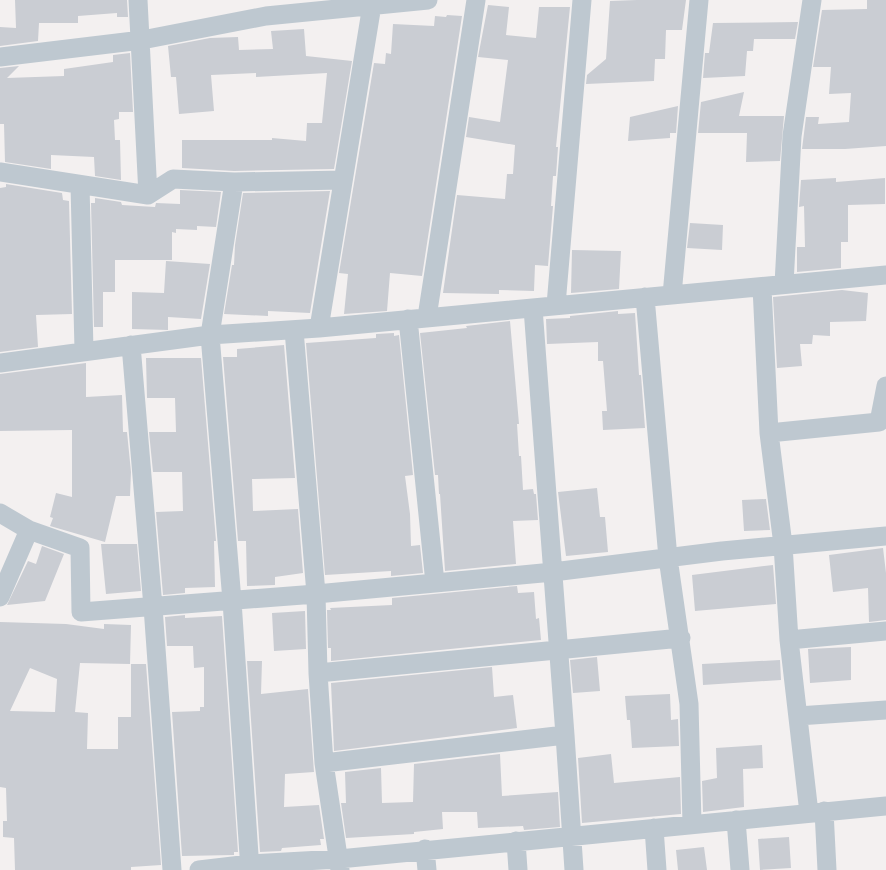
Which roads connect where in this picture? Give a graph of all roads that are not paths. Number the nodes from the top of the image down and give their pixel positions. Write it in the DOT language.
graph roads {
  1 [pos="138,0"];
  2 [pos="428,0"];
  3 [pos="476,0"];
  4 [pos="582,0"];
  5 [pos="699,0"];
  6 [pos="812,0"];
  7 [pos="372,5"];
  8 [pos="266,8"];
  9 [pos="142,40"];
  10 [pos="0,57"];
  11 [pos="0,172"];
  12 [pos="343,180"];
  13 [pos="234,182"];
  14 [pos="80,185"];
  15 [pos="148,195"];
  16 [pos="886,275"];
  17 [pos="784,284"];
  18 [pos="762,287"];
  19 [pos="672,295"];
  20 [pos="645,297"];
  21 [pos="556,305"];
  22 [pos="532,308"];
  23 [pos="427,318"];
  24 [pos="408,319"];
  25 [pos="319,328"];
  26 [pos="294,330"];
  27 [pos="210,335"];
  28 [pos="131,345"];
  29 [pos="84,350"];
  30 [pos="0,363"];
  31 [pos="886,386"];
  32 [pos="769,433"];
  33 [pos="0,513"];
  34 [pos="29,530"];
  35 [pos="886,536"];
  36 [pos="784,545"];
  37 [pos="668,558"];
  38 [pos="553,572"];
  39 [pos="435,583"];
  40 [pos="316,594"];
  41 [pos="0,597"];
  42 [pos="232,601"];
  43 [pos="153,606"];
  44 [pos="886,631"];
  45 [pos="681,638"];
  46 [pos="789,640"];
  47 [pos="558,651"];
  48 [pos="318,673"];
  49 [pos="886,710"];
  50 [pos="798,716"];
  51 [pos="565,735"];
  52 [pos="324,763"];
  53 [pos="886,806"];
  54 [pos="816,812"];
  55 [pos="736,820"];
  56 [pos="692,824"];
  57 [pos="654,828"];
  58 [pos="572,835"];
  59 [pos="516,841"];
  60 [pos="425,849"];
  61 [pos="339,864"];
  62 [pos="250,867"];
  63 [pos="172,870"];
  64 [pos="199,870"];
  65 [pos="427,870"];
  66 [pos="518,870"];
  67 [pos="574,870"];
  68 [pos="657,870"];
  69 [pos="740,870"];
  70 [pos="827,870"];
  1 -- 9 [label="street"];
  2 -- 7 [label="street"];
  3 -- 23 [label="street"];
  4 -- 21 [label="street"];
  5 -- 19 [label="street"];
  6 -- 17 [label="street"];
  7 -- 8 [label="street"];
  7 -- 12 [label="street"];
  8 -- 9 [label="street"];
  9 -- 10 [label="street"];
  9 -- 15 [label="street"];
  11 -- 14 [label="street"];
  12 -- 13 [label="street"];
  12 -- 25 [label="street"];
  13 -- 15 [label="street"];
  13 -- 27 [label="street"];
  14 -- 15 [label="street"];
  14 -- 29 [label="street"];
  16 -- 17 [label="street"];
  17 -- 18 [label="street"];
  18 -- 19 [label="street"];
  18 -- 32 [label="street"];
  19 -- 20 [label="street"];
  20 -- 21 [label="street"];
  20 -- 37 [label="street"];
  21 -- 22 [label="street"];
  22 -- 23 [label="street"];
  22 -- 38 [label="street"];
  23 -- 24 [label="street"];
  24 -- 25 [label="street"];
  24 -- 39 [label="street"];
  25 -- 26 [label="street"];
  26 -- 27 [label="street"];
  26 -- 40 [label="street"];
  27 -- 28 [label="street"];
  27 -- 42 [label="street"];
  28 -- 29 [label="street"];
  28 -- 43 [label="street"];
  29 -- 30 [label="street"];
  31 -- 32 [label="street"];
  32 -- 36 [label="street"];
  33 -- 34 [label="street"];
  34 -- 41 [label="street"];
  34 -- 43 [label="street"];
  35 -- 36 [label="street"];
  36 -- 37 [label="street"];
  36 -- 46 [label="street"];
  37 -- 38 [label="street"];
  37 -- 45 [label="street"];
  38 -- 39 [label="street"];
  38 -- 47 [label="street"];
  39 -- 40 [label="street"];
  40 -- 42 [label="street"];
  40 -- 48 [label="street"];
  42 -- 43 [label="street"];
  42 -- 62 [label="street"];
  43 -- 63 [label="street"];
  44 -- 46 [label="street"];
  45 -- 47 [label="street"];
  45 -- 56 [label="street"];
  46 -- 50 [label="street"];
  47 -- 48 [label="street"];
  47 -- 51 [label="street"];
  48 -- 52 [label="street"];
  49 -- 50 [label="street"];
  50 -- 54 [label="street"];
  51 -- 52 [label="street"];
  51 -- 58 [label="street"];
  52 -- 61 [label="street"];
  53 -- 54 [label="street"];
  54 -- 55 [label="street"];
  54 -- 70 [label="street"];
  55 -- 56 [label="street"];
  55 -- 69 [label="street"];
  56 -- 57 [label="street"];
  57 -- 58 [label="street"];
  57 -- 68 [label="street"];
  58 -- 59 [label="street"];
  58 -- 67 [label="street"];
  59 -- 60 [label="street"];
  59 -- 66 [label="street"];
  60 -- 61 [label="street"];
  60 -- 65 [label="street"];
  61 -- 62 [label="street"];
  62 -- 64 [label="street"];
}
